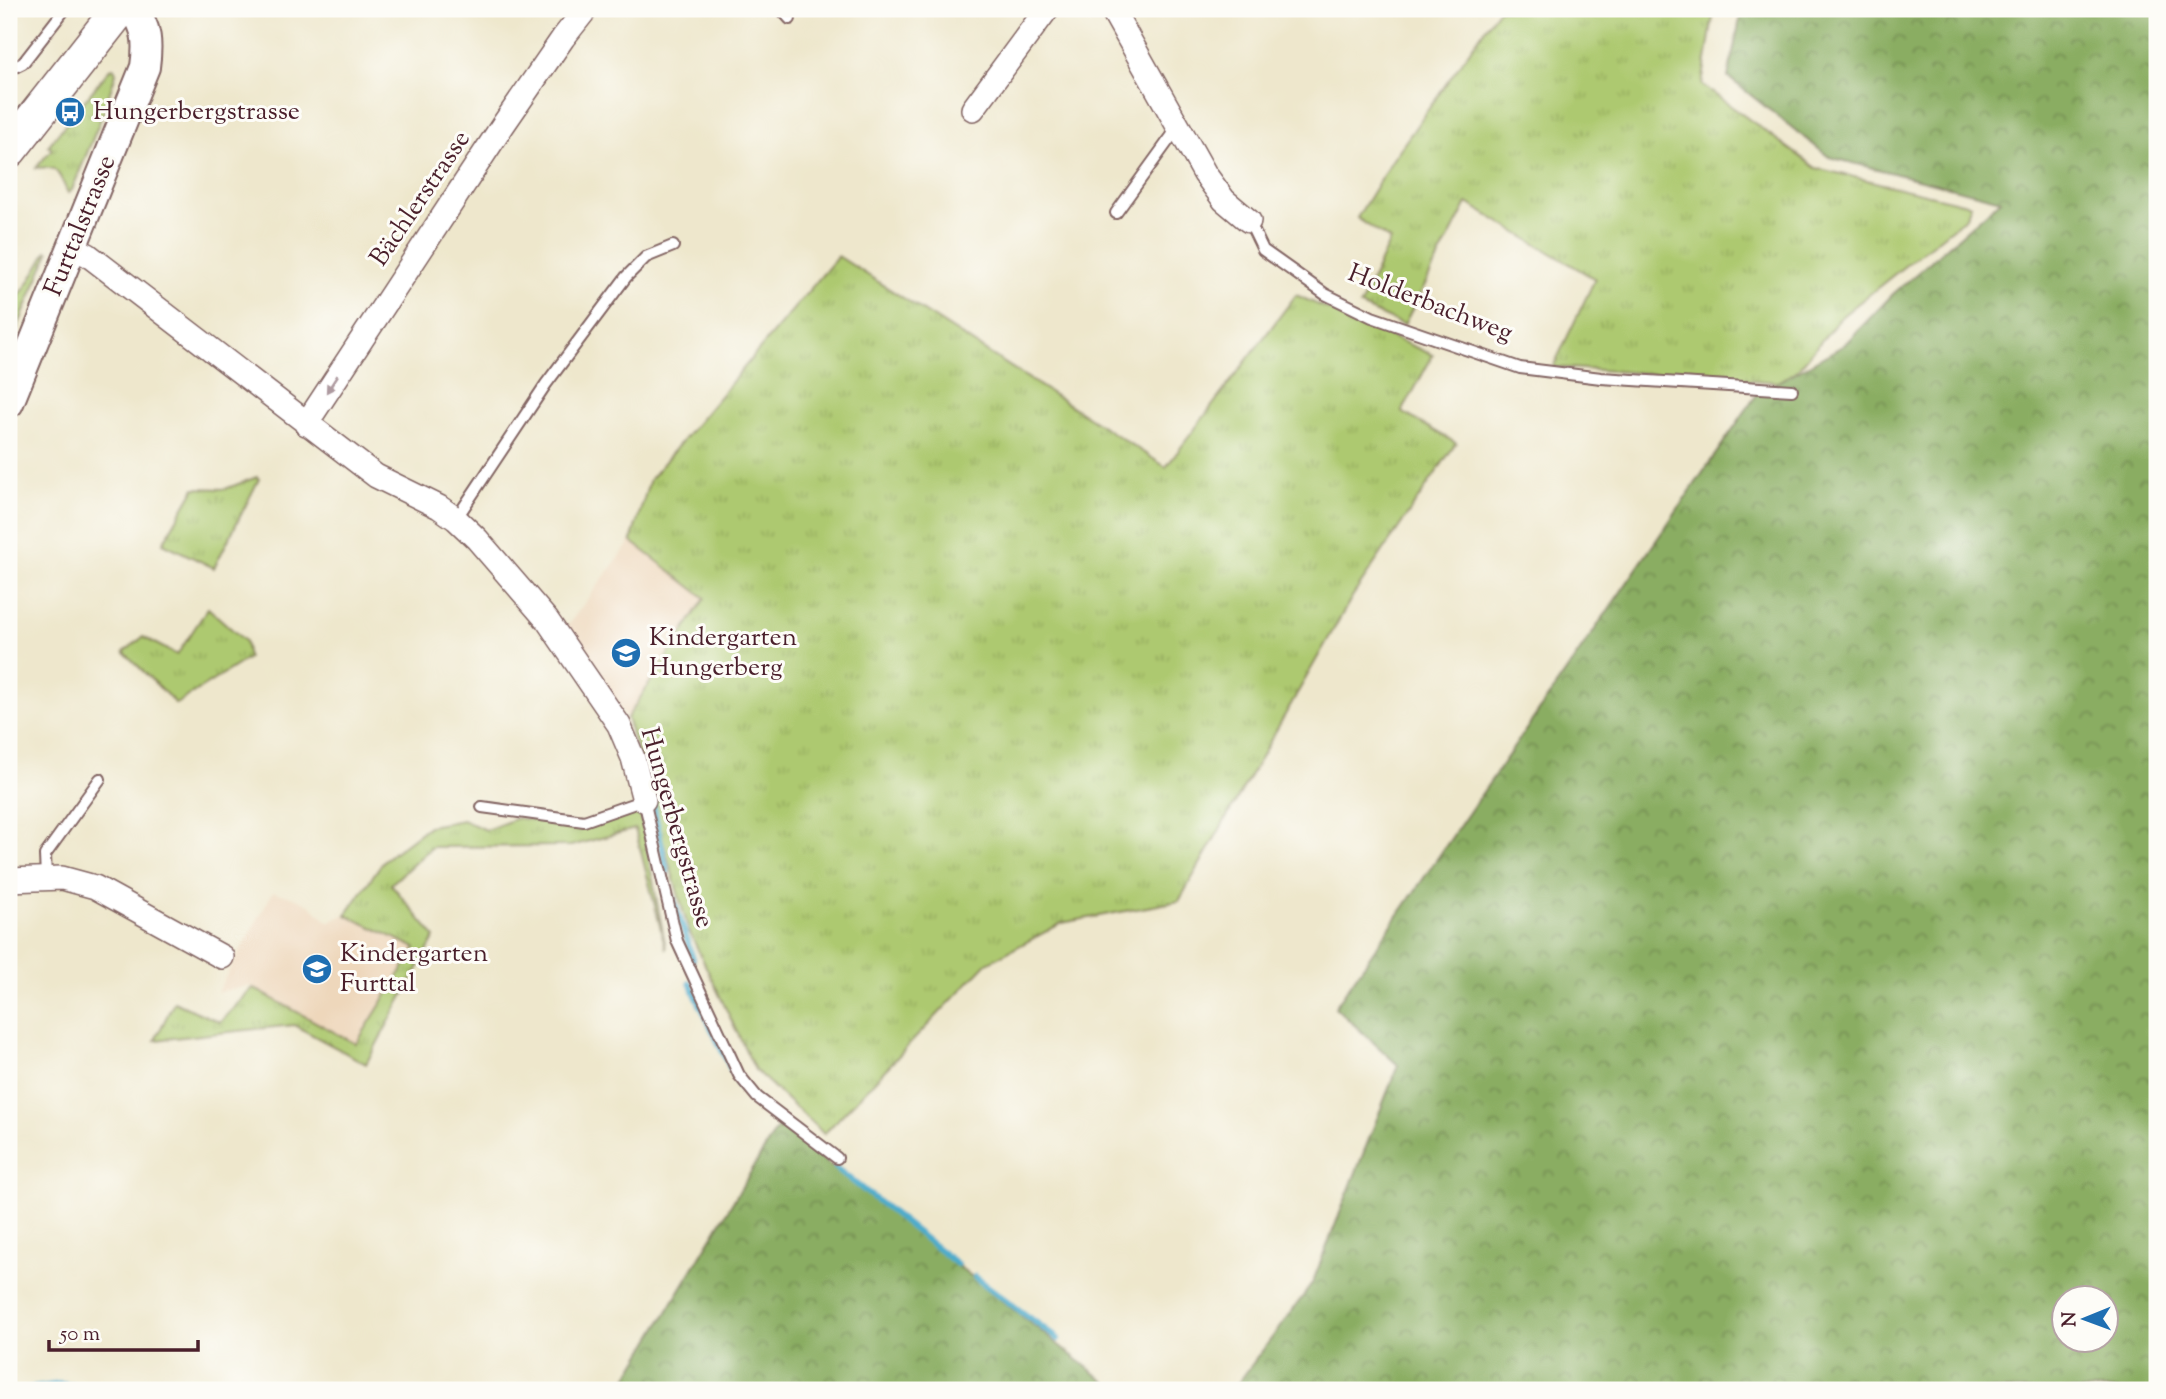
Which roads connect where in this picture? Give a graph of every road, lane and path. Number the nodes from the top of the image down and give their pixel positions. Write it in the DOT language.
graph roads {
  1 [pos="65,9"];
  2 [pos="120,9"];
  3 [pos="132,9"];
  4 [pos="586,9"];
  5 [pos="781,9"];
  6 [pos="1047,9"];
  7 [pos="1112,9"];
  8 [pos="790,19"];
  9 [pos="9,70"];
  10 [pos="973,109"];
  11 [pos="1179,126"];
  12 [pos="13,136"];
  13 [pos="1116,213"];
  14 [pos="1249,221"];
  15 [pos="673,246"];
  16 [pos="73,248"];
  17 [pos="1792,390"];
  18 [pos="9,403"];
  19 [pos="306,424"];
  20 [pos="456,519"];
  21 [pos="100,779"];
  22 [pos="644,800"];
  23 [pos="482,807"];
  24 [pos="46,877"];
  25 [pos="9,880"];
  26 [pos="222,957"];
  27 [pos="837,1158"];
  1 -- 9 [label="lane"];
  2 -- 12 [label="main road"];
  3 -- 16 [label="street, Furttalstrasse"];
  4 -- 19 [label="street, Bächlerstrasse, one-way"];
  5 -- 8 [label="lane"];
  6 -- 10 [label="street"];
  7 -- 11 [label="street, Holderbachweg"];
  11 -- 13 [label="lane"];
  11 -- 14 [label="street, Holderbachweg"];
  14 -- 17 [label="lane, Holderbachweg"];
  15 -- 20 [label="lane"];
  16 -- 18 [label="street, Furttalstrasse"];
  16 -- 19 [label="street, Hungerbergstrasse"];
  19 -- 20 [label="street, Hungerbergstrasse"];
  20 -- 22 [label="street, Hungerbergstrasse"];
  21 -- 24 [label="lane"];
  22 -- 23 [label="lane"];
  22 -- 27 [label="lane, Hungerbergstrasse"];
  24 -- 25 [label="street"];
  24 -- 26 [label="street"];
}
